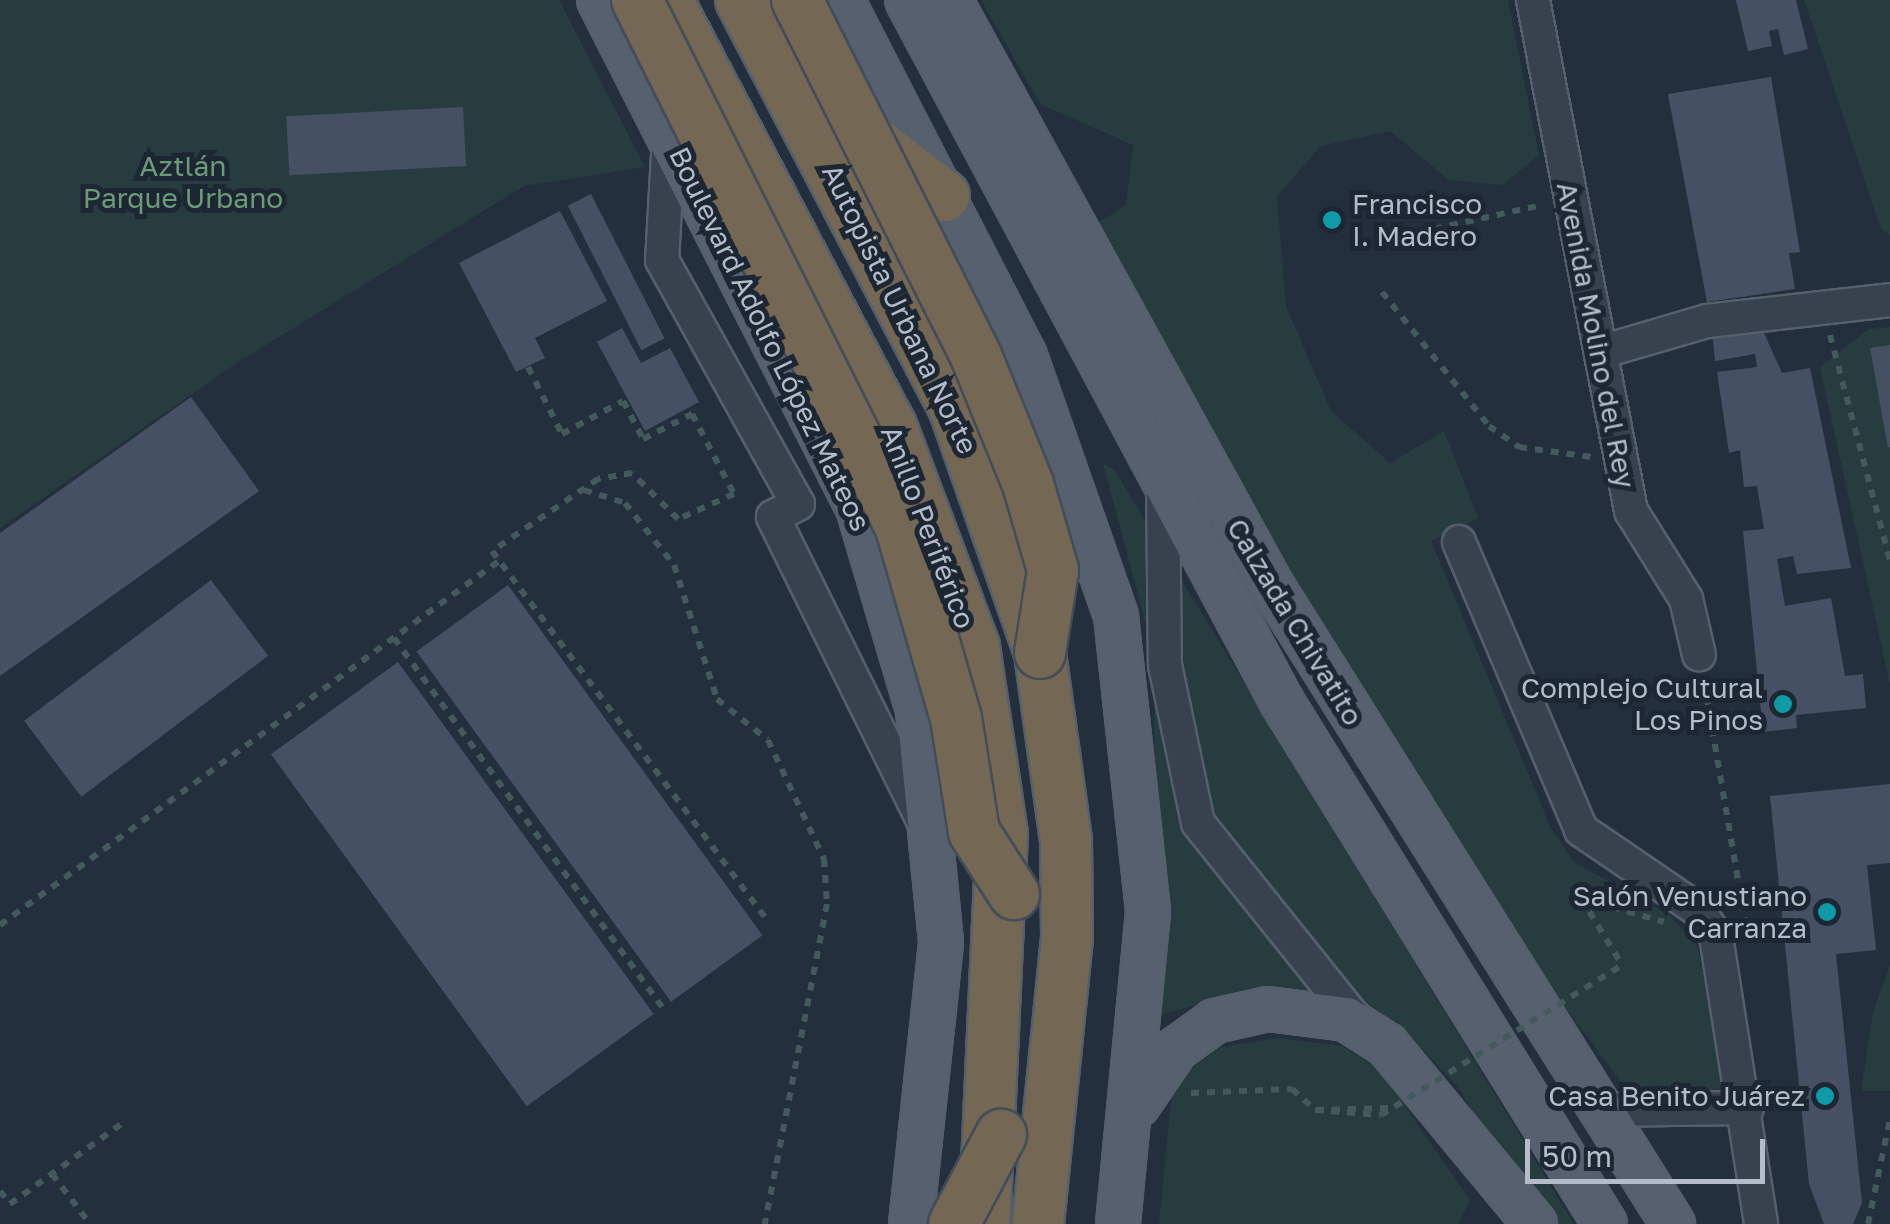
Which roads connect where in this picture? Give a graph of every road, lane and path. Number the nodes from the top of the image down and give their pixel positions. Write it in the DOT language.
graph roads {
  1 [pos="600,0"];
  2 [pos="637,0"];
  3 [pos="667,0"];
  4 [pos="687,0"];
  5 [pos="740,0"];
  6 [pos="773,0"];
  7 [pos="797,0"];
  8 [pos="842,0"];
  9 [pos="907,0"];
  10 [pos="950,0"];
  11 [pos="1532,0"];
  12 [pos="835,112"];
  13 [pos="670,136"];
  14 [pos="944,196"];
  15 [pos="1567,199"];
  16 [pos="1404,236"];
  17 [pos="1382,292"];
  18 [pos="1890,300"];
  19 [pos="1835,302"];
  20 [pos="1601,352"];
  21 [pos="528,366"];
  22 [pos="1622,461"];
  23 [pos="1162,483"];
  24 [pos="583,490"];
  25 [pos="1459,542"];
  26 [pos="1890,560"];
  27 [pos="499,561"];
  28 [pos="394,638"];
  29 [pos="1040,653"];
  30 [pos="1699,655"];
  31 [pos="937,846"];
  32 [pos="1014,894"];
  33 [pos="1697,909"];
  34 [pos="766,918"];
  35 [pos="0,925"];
  36 [pos="662,1007"];
  37 [pos="1360,1026"];
  38 [pos="1182,1101"];
  39 [pos="1381,1104"];
  40 [pos="1747,1108"];
  41 [pos="1315,1110"];
  42 [pos="1600,1110"];
  43 [pos="1890,1119"];
  44 [pos="1133,1120"];
  45 [pos="124,1122"];
  46 [pos="1001,1135"];
  47 [pos="52,1174"];
  48 [pos="0,1191"];
  49 [pos="90,1224"];
  50 [pos="765,1224"];
  51 [pos="911,1224"];
  52 [pos="954,1224"];
  53 [pos="987,1224"];
  54 [pos="1038,1224"];
  55 [pos="1065,1224"];
  56 [pos="1118,1224"];
  57 [pos="1535,1224"];
  58 [pos="1605,1224"];
  59 [pos="1673,1224"];
  60 [pos="1761,1224"];
  61 [pos="1868,1224"];
  1 -- 13 [label="main road, Boulevard Adolfo López Mateos"];
  2 -- 32 [label="highway, bridge"];
  3 -- 53 [label="highway, Anillo Periférico"];
  4 -- 32 [label="highway, Autopista Urbana Norte"];
  5 -- 29 [label="highway, Autopista Urbana Norte"];
  6 -- 12 [label="highway"];
  7 -- 29 [label="highway, bridge"];
  8 -- 14 [label="main road"];
  9 -- 23 [label="main road, Calzada Chivatito"];
  10 -- 42 [label="main road, Calzada Chivatito"];
  11 -- 15 [label="street, Avenida Molino del Rey"];
  12 -- 14 [label="highway"];
  12 -- 55 [label="highway"];
  13 -- 31 [label="main road, Boulevard Adolfo López Mateos"];
  13 -- 31 [label="street"];
  14 -- 44 [label="main road"];
  15 -- 16 [label="path"];
  15 -- 20 [label="street, Avenida Molino del Rey"];
  17 -- 22 [label="path"];
  18 -- 19 [label="street"];
  19 -- 20 [label="street"];
  19 -- 26 [label="path"];
  20 -- 22 [label="street, Avenida Molino del Rey"];
  21 -- 24 [label="path"];
  22 -- 30 [label="street, Avenida Molino del Rey"];
  23 -- 37 [label="street"];
  23 -- 58 [label="main road, Calzada Chivatito"];
  24 -- 27 [label="path"];
  24 -- 50 [label="path"];
  25 -- 33 [label="street"];
  27 -- 28 [label="path"];
  27 -- 34 [label="path"];
  28 -- 35 [label="path"];
  28 -- 36 [label="path"];
  29 -- 54 [label="highway, Autopista Urbana Norte"];
  31 -- 51 [label="main road, Boulevard Adolfo López Mateos"];
  32 -- 46 [label="highway, Autopista Urbana Norte"];
  33 -- 40 [label="street"];
  33 -- 41 [label="path, bridge"];
  37 -- 44 [label="main road"];
  37 -- 57 [label="main road"];
  38 -- 41 [label="path"];
  39 -- 41 [label="path"];
  40 -- 42 [label="street"];
  40 -- 60 [label="street"];
  42 -- 59 [label="main road, Calzada Chivatito"];
  43 -- 61 [label="path"];
  44 -- 56 [label="main road"];
  45 -- 47 [label="path"];
  46 -- 52 [label="highway, bridge"];
  46 -- 53 [label="highway, Autopista Urbana Norte"];
  47 -- 48 [label="path"];
  47 -- 49 [label="path"];
}
